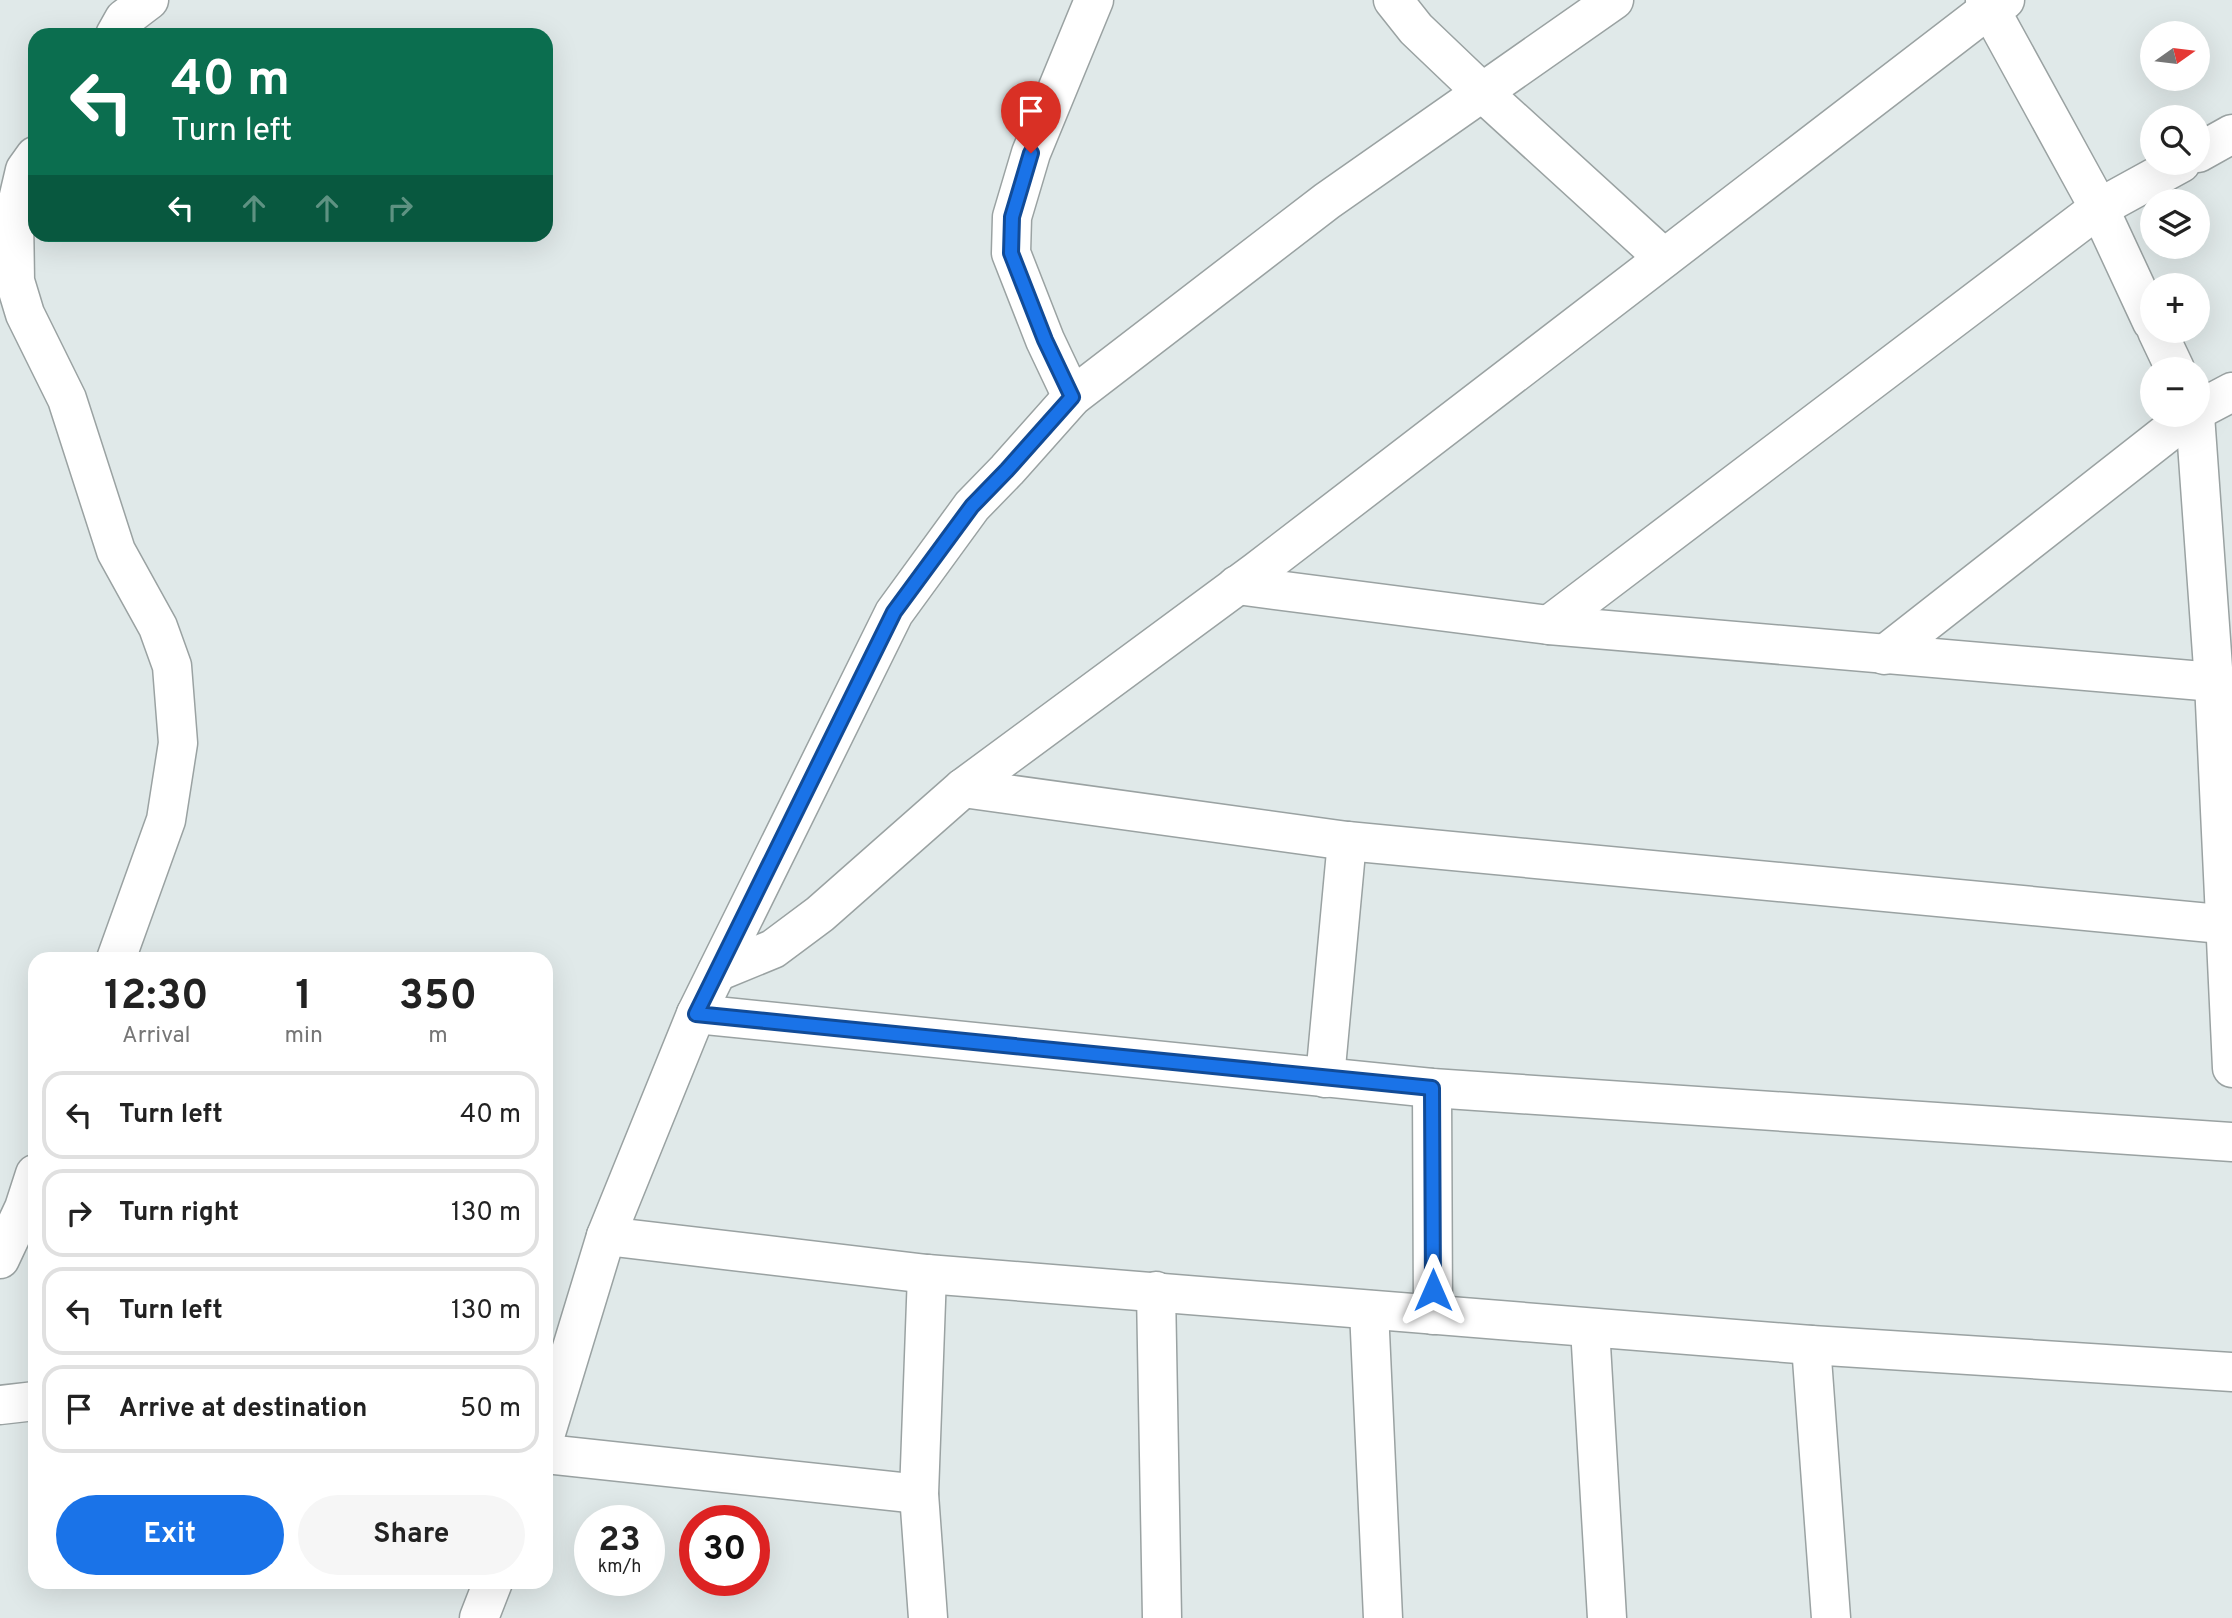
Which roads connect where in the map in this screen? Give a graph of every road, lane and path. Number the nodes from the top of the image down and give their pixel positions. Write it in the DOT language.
graph roads {
  1 [pos="149,0"];
  2 [pos="1094,0"];
  3 [pos="1393,0"];
  4 [pos="1614,0"];
  5 [pos="1993,3"];
  6 [pos="119,28"];
  7 [pos="1482,92"];
  8 [pos="2232,134"];
  9 [pos="2210,146"];
  10 [pos="28,166"];
  11 [pos="2159,175"];
  12 [pos="2099,208"];
  13 [pos="1664,258"];
  14 [pos="2140,296"];
  15 [pos="2232,392"];
  16 [pos="1072,397"];
  17 [pos="2210,404"];
  18 [pos="2178,427"];
  19 [pos="2194,427"];
  20 [pos="1237,585"];
  21 [pos="1549,625"];
  22 [pos="1884,655"];
  23 [pos="2214,682"];
  24 [pos="962,788"];
  25 [pos="1347,841"];
  26 [pos="2229,924"];
  27 [pos="119,952"];
  28 [pos="717,971"];
  29 [pos="696,1014"];
  30 [pos="2232,1068"];
  31 [pos="1325,1078"];
  32 [pos="1432,1088"];
  33 [pos="2232,1142"];
  34 [pos="28,1196"];
  35 [pos="606,1236"];
  36 [pos="0,1259"];
  37 [pos="927,1274"];
  38 [pos="1156,1291"];
  39 [pos="1368,1310"];
  40 [pos="1433,1315"];
  41 [pos="1590,1328"];
  42 [pos="1811,1345"];
  43 [pos="2232,1372"];
  44 [pos="28,1402"];
  45 [pos="0,1405"];
  46 [pos="553,1410"];
  47 [pos="553,1455"];
  48 [pos="919,1494"];
  49 [pos="490,1589"];
  50 [pos="479,1618"];
  51 [pos="928,1618"];
  52 [pos="1162,1618"];
  53 [pos="1383,1618"];
  54 [pos="1607,1618"];
  55 [pos="1831,1618"];
  1 -- 6 [label="street"];
  2 -- 16 [label="street"];
  3 -- 7 [label="street"];
  4 -- 7 [label="street"];
  5 -- 12 [label="street"];
  5 -- 13 [label="street"];
  7 -- 13 [label="street"];
  7 -- 16 [label="street"];
  8 -- 9 [label="street"];
  10 -- 27 [label="street"];
  11 -- 12 [label="street"];
  12 -- 14 [label="street"];
  12 -- 21 [label="street"];
  13 -- 20 [label="street"];
  15 -- 17 [label="street"];
  16 -- 28 [label="street"];
  18 -- 22 [label="street"];
  19 -- 23 [label="street"];
  20 -- 21 [label="street"];
  20 -- 24 [label="street"];
  21 -- 22 [label="street"];
  22 -- 23 [label="street"];
  23 -- 26 [label="street"];
  24 -- 25 [label="street"];
  24 -- 28 [label="street"];
  25 -- 26 [label="street"];
  25 -- 31 [label="street"];
  26 -- 30 [label="street"];
  28 -- 29 [label="street"];
  29 -- 31 [label="street"];
  29 -- 35 [label="street"];
  31 -- 32 [label="street"];
  32 -- 33 [label="street"];
  32 -- 40 [label="street"];
  34 -- 36 [label="street"];
  35 -- 37 [label="street"];
  35 -- 46 [label="street"];
  37 -- 38 [label="street"];
  37 -- 48 [label="street"];
  38 -- 39 [label="street"];
  38 -- 52 [label="street"];
  39 -- 40 [label="street"];
  39 -- 53 [label="street"];
  40 -- 41 [label="street"];
  41 -- 42 [label="street"];
  41 -- 54 [label="street"];
  42 -- 43 [label="street"];
  42 -- 55 [label="street"];
  44 -- 45 [label="street"];
  47 -- 48 [label="street"];
  48 -- 51 [label="street"];
  49 -- 50 [label="street"];
}
